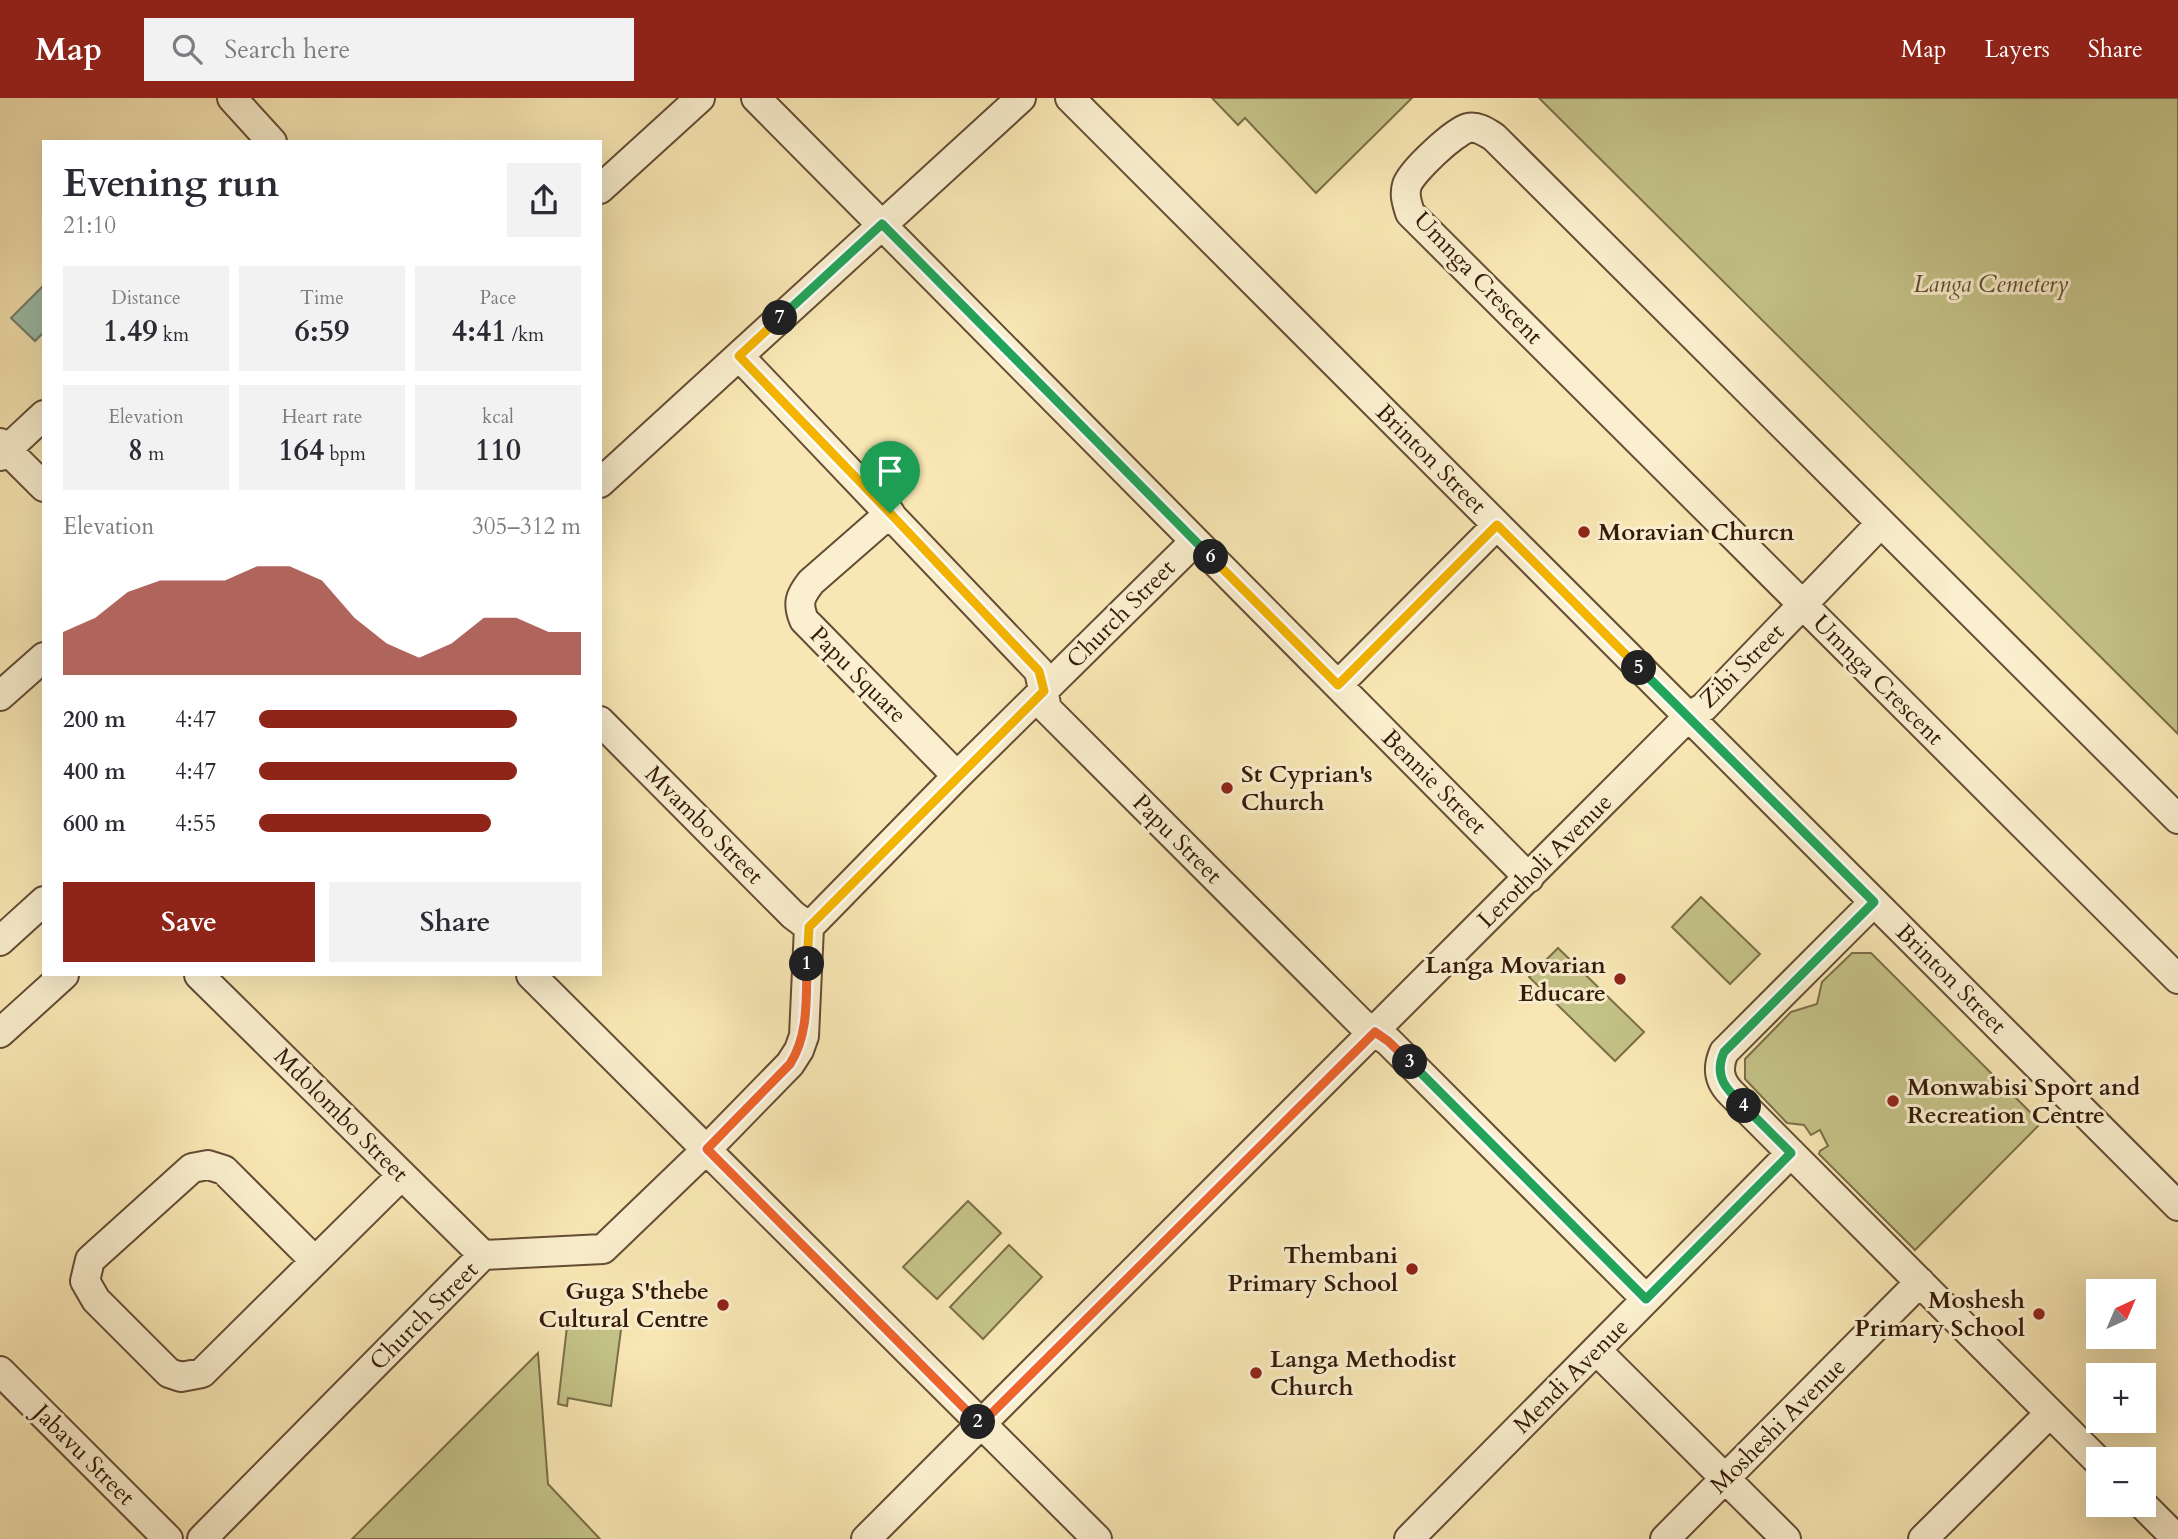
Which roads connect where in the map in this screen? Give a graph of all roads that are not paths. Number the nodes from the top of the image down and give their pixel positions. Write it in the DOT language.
graph roads {
  1 [pos="232,98"];
  2 [pos="700,98"];
  3 [pos="756,98"];
  4 [pos="1021,98"];
  5 [pos="1070,98"];
  6 [pos="270,140"];
  7 [pos="602,187"];
  8 [pos="882,224"];
  9 [pos="739,356"];
  10 [pos="42,417"];
  11 [pos="2,449"];
  12 [pos="602,481"];
  13 [pos="42,485"];
  14 [pos="890,513"];
  15 [pos="1881,523"];
  16 [pos="1497,525"];
  17 [pos="1195,541"];
  18 [pos="1803,606"];
  19 [pos="42,659"];
  20 [pos="1338,685"];
  21 [pos="1044,691"];
  22 [pos="0,696"];
  23 [pos="1688,717"];
  24 [pos="602,723"];
  25 [pos="957,776"];
  26 [pos="2178,819"];
  27 [pos="1529,878"];
  28 [pos="1874,902"];
  29 [pos="42,903"];
  30 [pos="809,927"];
  31 [pos="0,941"];
  32 [pos="63,976"];
  33 [pos="200,976"];
  34 [pos="532,976"];
  35 [pos="2178,979"];
  36 [pos="1375,1032"];
  37 [pos="0,1033"];
  38 [pos="707,1149"];
  39 [pos="1791,1153"];
  40 [pos="402,1175"];
  41 [pos="2178,1206"];
  42 [pos="483,1255"];
  43 [pos="314,1260"];
  44 [pos="1920,1282"];
  45 [pos="1646,1299"];
  46 [pos="1596,1350"];
  47 [pos="0,1371"];
  48 [pos="2050,1412"];
  49 [pos="981,1424"];
  50 [pos="2086,1449"];
  51 [pos="1726,1478"];
  52 [pos="2155,1517"];
  53 [pos="168,1539"];
  54 [pos="202,1539"];
  55 [pos="866,1539"];
  56 [pos="1097,1539"];
  57 [pos="1409,1539"];
  58 [pos="1665,1539"];
  59 [pos="1786,1539"];
  60 [pos="1923,1539"];
  61 [pos="2177,1539"];
  1 -- 6 [label="street"];
  2 -- 7 [label="street"];
  3 -- 8 [label="street, Bennie Street"];
  4 -- 8 [label="street"];
  5 -- 16 [label="street, Brinton Street"];
  8 -- 9 [label="street"];
  8 -- 17 [label="street, Bennie Street"];
  9 -- 12 [label="street"];
  9 -- 14 [label="street, Papu Street"];
  10 -- 11 [label="street"];
  11 -- 13 [label="street"];
  14 -- 21 [label="street, Papu Street"];
  14 -- 25 [label="street, Papu Square"];
  15 -- 18 [label="street, Zibi Street"];
  15 -- 18 [label="street, Umnga Crescent"];
  15 -- 26 [label="street, Umnga Crescent"];
  16 -- 20 [label="street"];
  16 -- 23 [label="street, Brinton Street"];
  17 -- 20 [label="street, Bennie Street"];
  17 -- 21 [label="street, Church Street"];
  18 -- 23 [label="street, Zibi Street"];
  18 -- 35 [label="street, Umnga Crescent"];
  19 -- 22 [label="street"];
  20 -- 27 [label="street, Bennie Street"];
  21 -- 25 [label="street, Church Street"];
  21 -- 36 [label="street, Papu Street"];
  23 -- 27 [label="street, Lerotholi Avenue"];
  23 -- 28 [label="street, Brinton Street"];
  24 -- 30 [label="street, Mvambo Street"];
  25 -- 30 [label="street, Church Street"];
  27 -- 36 [label="street, Lerotholi Avenue"];
  28 -- 39 [label="street"];
  28 -- 41 [label="street, Brinton Street"];
  29 -- 31 [label="street"];
  30 -- 38 [label="street, Church Street"];
  32 -- 37 [label="street"];
  33 -- 40 [label="street, Mdolombo Street"];
  34 -- 38 [label="street"];
  36 -- 45 [label="street, Papu Street"];
  36 -- 49 [label="street, Lerotholi Avenue"];
  38 -- 42 [label="street, Church Street"];
  38 -- 49 [label="street"];
  39 -- 44 [label="street"];
  39 -- 45 [label="street, Mendi Avenue"];
  40 -- 42 [label="street, Mdolombo Street"];
  40 -- 43 [label="street"];
  42 -- 54 [label="street, Church Street"];
  43 -- 43 [label="street"];
  44 -- 48 [label="street"];
  44 -- 51 [label="street, Mosheshi Avenue"];
  45 -- 46 [label="street, Mendi Avenue"];
  46 -- 51 [label="street"];
  46 -- 57 [label="street, Mendi Avenue"];
  47 -- 53 [label="street, Jabavu Street"];
  48 -- 50 [label="street"];
  48 -- 60 [label="street"];
  49 -- 55 [label="street, Lerotholi Avenue"];
  49 -- 56 [label="street"];
  51 -- 58 [label="street, Mosheshi Avenue"];
  51 -- 59 [label="street"];
  52 -- 61 [label="street"];
}
